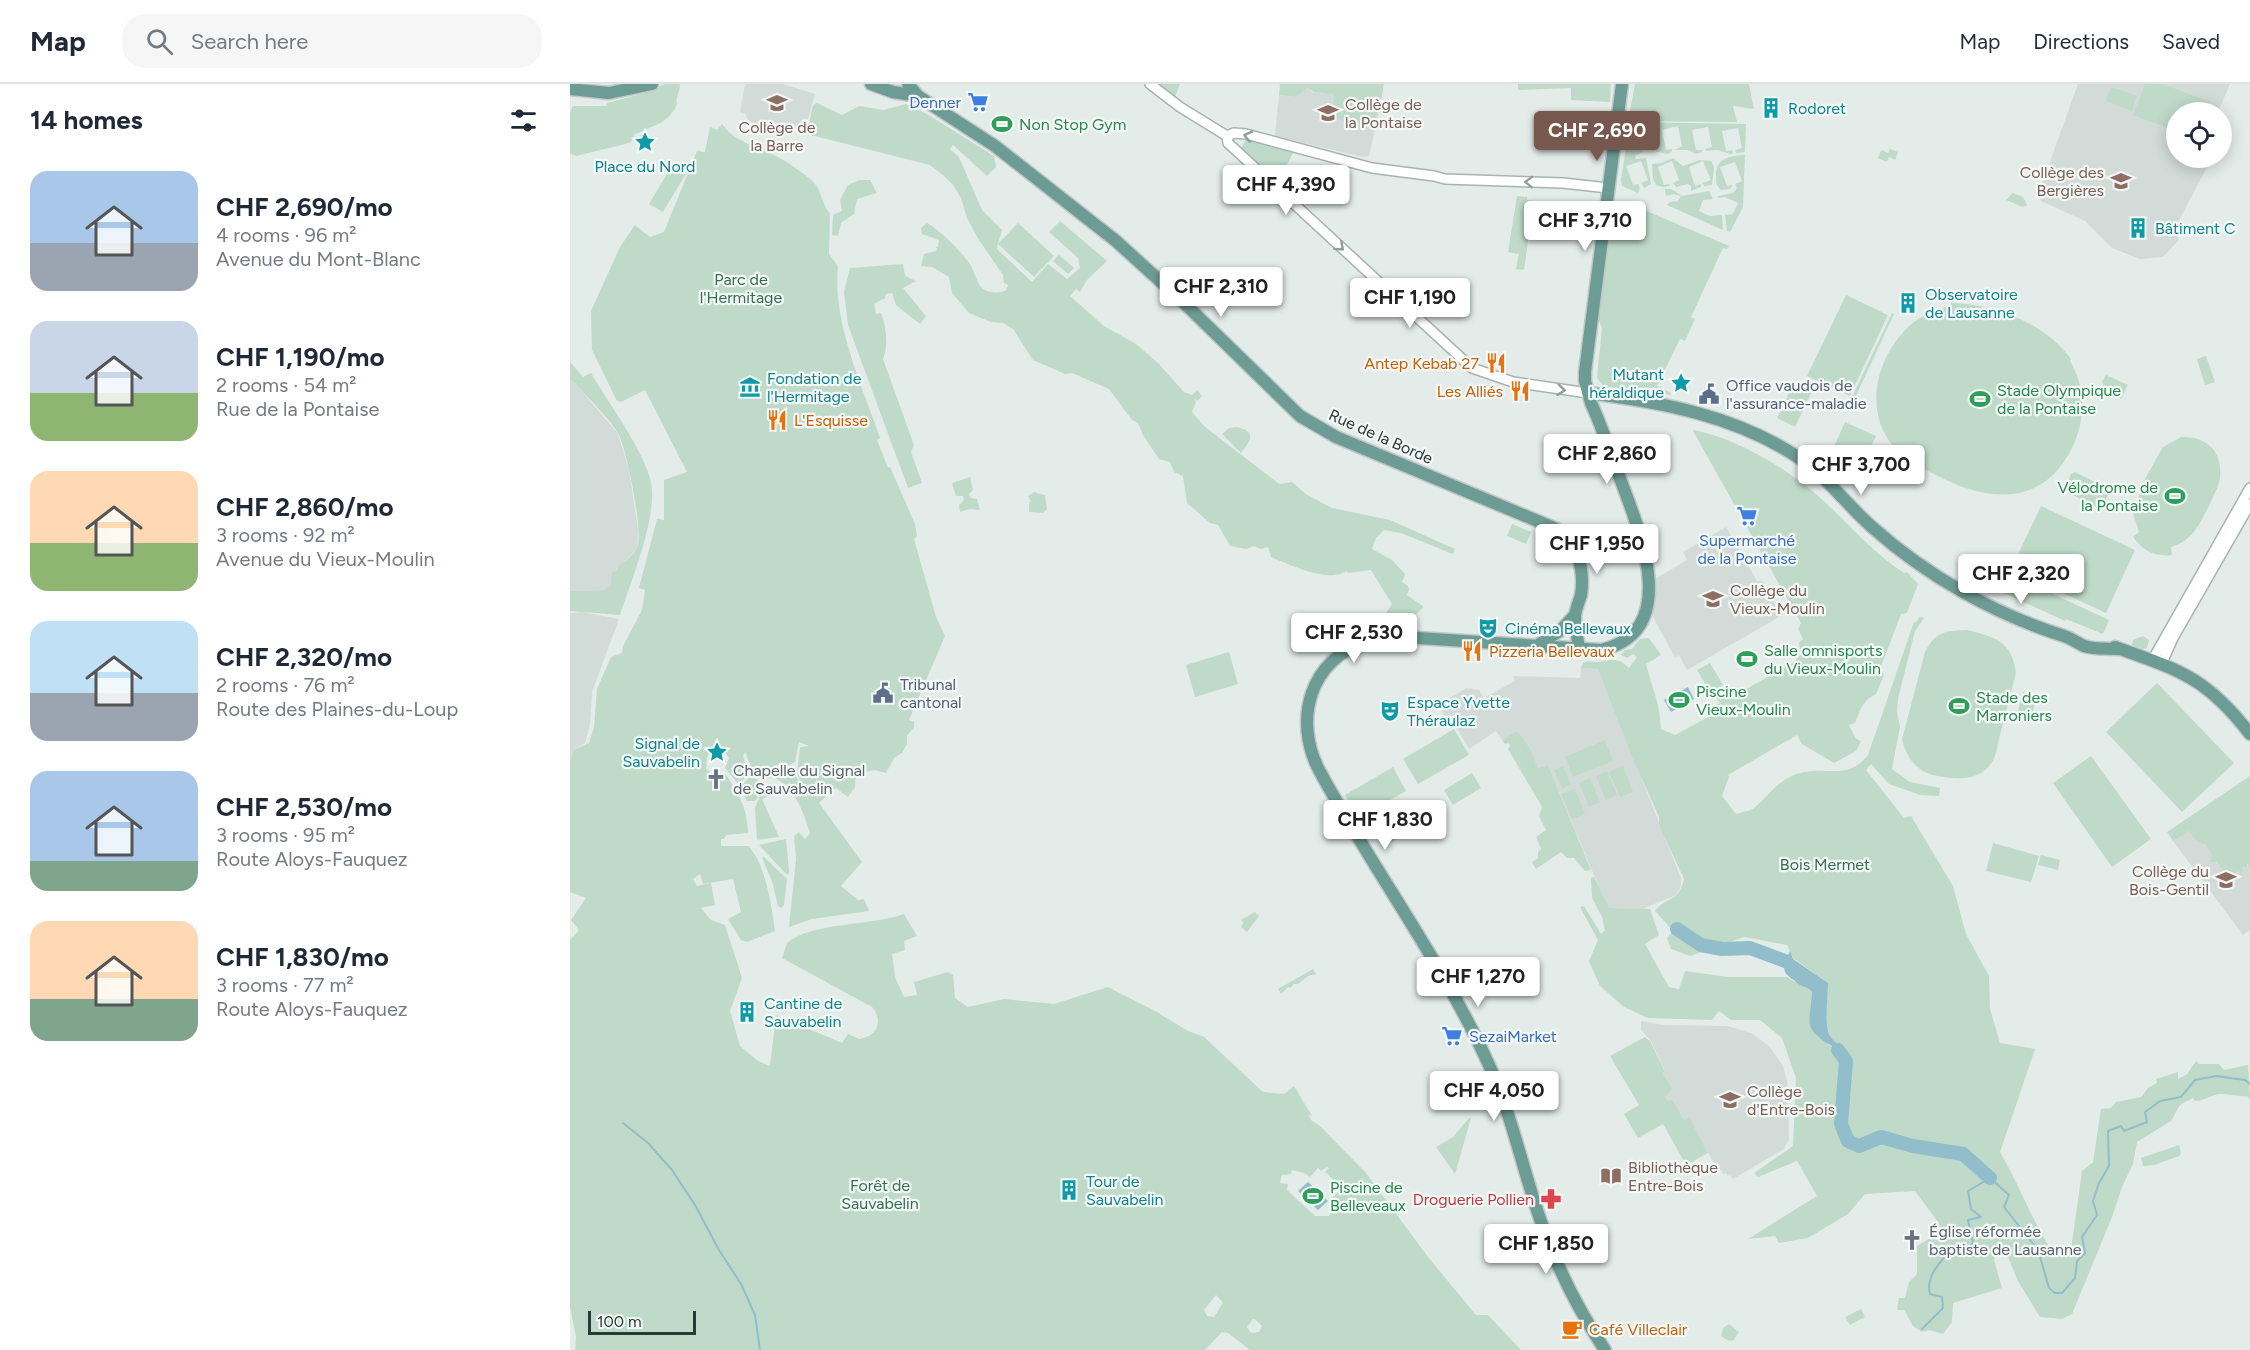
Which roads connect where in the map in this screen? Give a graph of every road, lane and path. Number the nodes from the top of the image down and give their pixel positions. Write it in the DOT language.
graph roads {
  1 [pos="652,84"];
  2 [pos="871,84"];
  3 [pos="908,84"];
  4 [pos="1150,84"];
  5 [pos="1622,84"];
  6 [pos="570,89"];
  7 [pos="918,96"];
  8 [pos="1227,136"];
  9 [pos="1608,188"];
  10 [pos="1588,393"];
  11 [pos="1614,397"];
  12 [pos="1598,419"];
  13 [pos="2250,488"];
  14 [pos="2250,504"];
  15 [pos="1575,615"];
  16 [pos="1538,645"];
  17 [pos="1579,649"];
  18 [pos="2157,661"];
  19 [pos="2250,734"];
  20 [pos="1605,1350"];
  1 -- 6 [label="main road"];
  2 -- 7 [label="main road"];
  3 -- 7 [label="main road"];
  4 -- 8 [label="street"];
  5 -- 9 [label="main road"];
  7 -- 15 [label="main road, Rue de la Borde"];
  9 -- 8 [label="street, one-way"];
  8 -- 10 [label="street, one-way"];
  9 -- 10 [label="main road"];
  10 -- 11 [label="main road"];
  10 -- 12 [label="main road"];
  11 -- 12 [label="main road"];
  11 -- 18 [label="main road"];
  12 -- 17 [label="main road"];
  13 -- 18 [label="street"];
  14 -- 18 [label="street"];
  15 -- 16 [label="main road"];
  15 -- 17 [label="main road, Rue de la Borde"];
  16 -- 17 [label="main road"];
  16 -- 20 [label="main road"];
  18 -- 19 [label="main road"];
}
